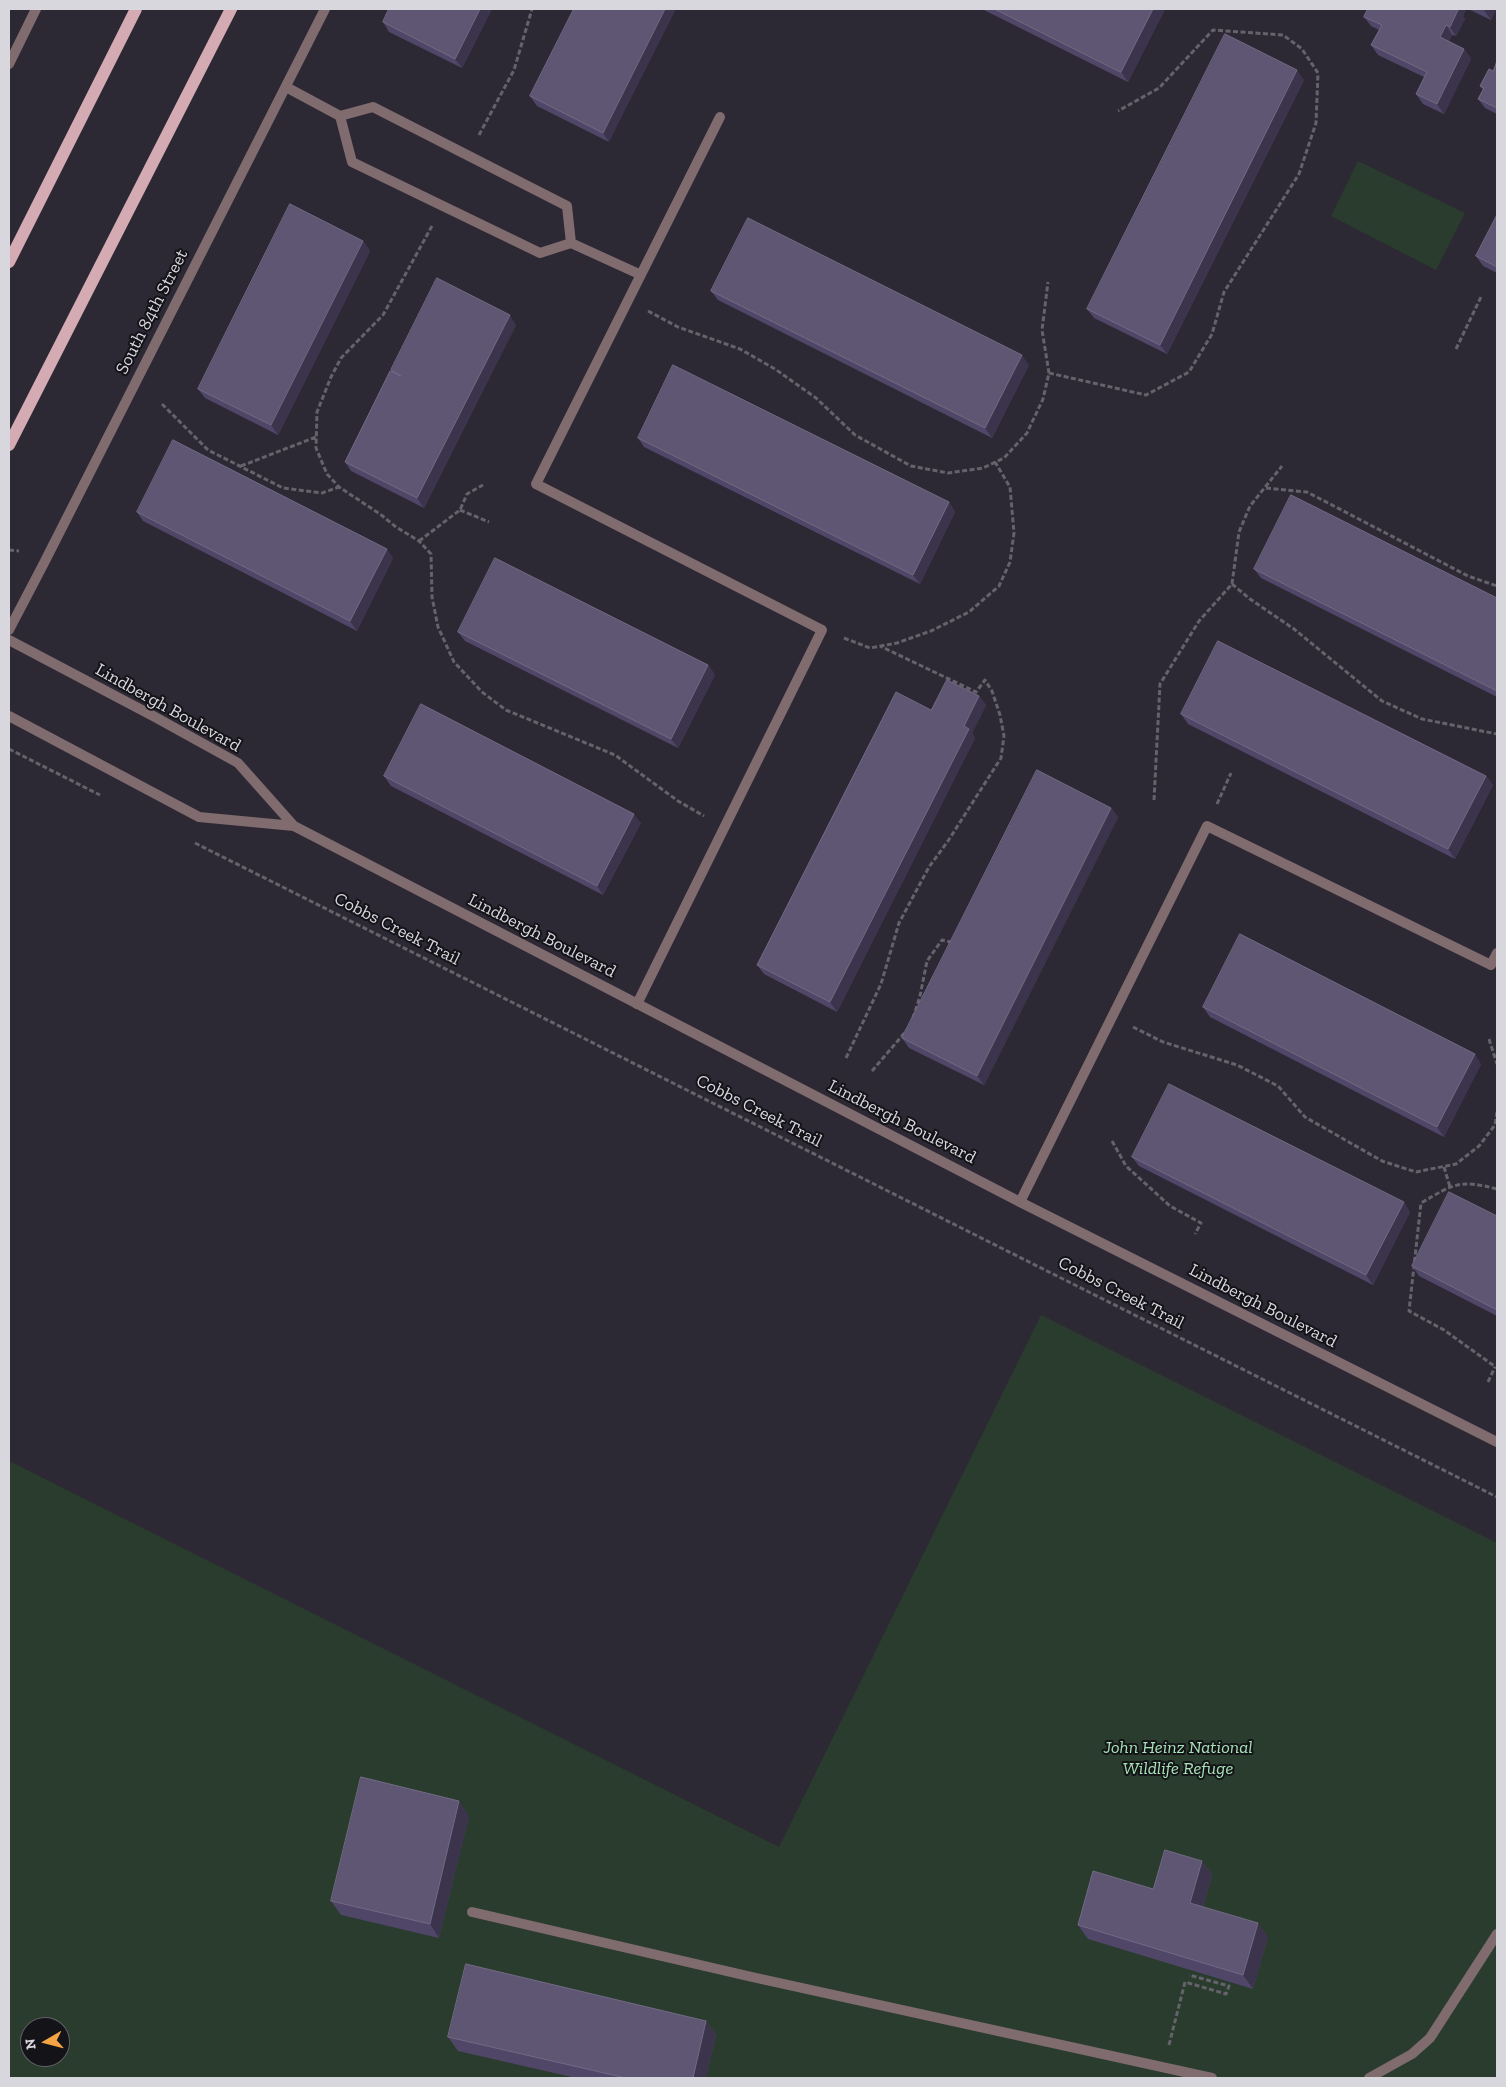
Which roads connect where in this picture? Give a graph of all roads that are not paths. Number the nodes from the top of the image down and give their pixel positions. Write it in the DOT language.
graph roads {
  1 [pos="36,9"];
  2 [pos="136,9"];
  3 [pos="231,9"];
  4 [pos="325,9"];
  5 [pos="9,64"];
  6 [pos="286,87"];
  7 [pos="340,116"];
  8 [pos="720,117"];
  9 [pos="571,243"];
  10 [pos="9,262"];
  11 [pos="639,274"];
  12 [pos="9,446"];
  13 [pos="9,630"];
  14 [pos="9,640"];
  15 [pos="9,716"];
  16 [pos="294,826"];
  17 [pos="1497,953"];
  18 [pos="637,1004"];
  19 [pos="1020,1202"];
  20 [pos="1497,1442"];
  21 [pos="472,1912"];
  22 [pos="1497,1934"];
  23 [pos="1212,2078"];
  24 [pos="1369,2078"];
  1 -- 5 [label="street"];
  2 -- 10 [label="main road"];
  3 -- 12 [label="main road"];
  4 -- 6 [label="street, South 84th Street"];
  6 -- 7 [label="street"];
  6 -- 13 [label="street, South 84th Street"];
  7 -- 9 [label="street"];
  7 -- 9 [label="street"];
  8 -- 11 [label="street"];
  9 -- 11 [label="street"];
  11 -- 18 [label="street"];
  14 -- 16 [label="street, Lindbergh Boulevard"];
  15 -- 16 [label="street, Lindbergh Boulevard"];
  16 -- 18 [label="street, Lindbergh Boulevard"];
  17 -- 19 [label="street"];
  18 -- 19 [label="street, Lindbergh Boulevard"];
  19 -- 20 [label="street, Lindbergh Boulevard"];
  21 -- 23 [label="street"];
  22 -- 24 [label="street"];
}
